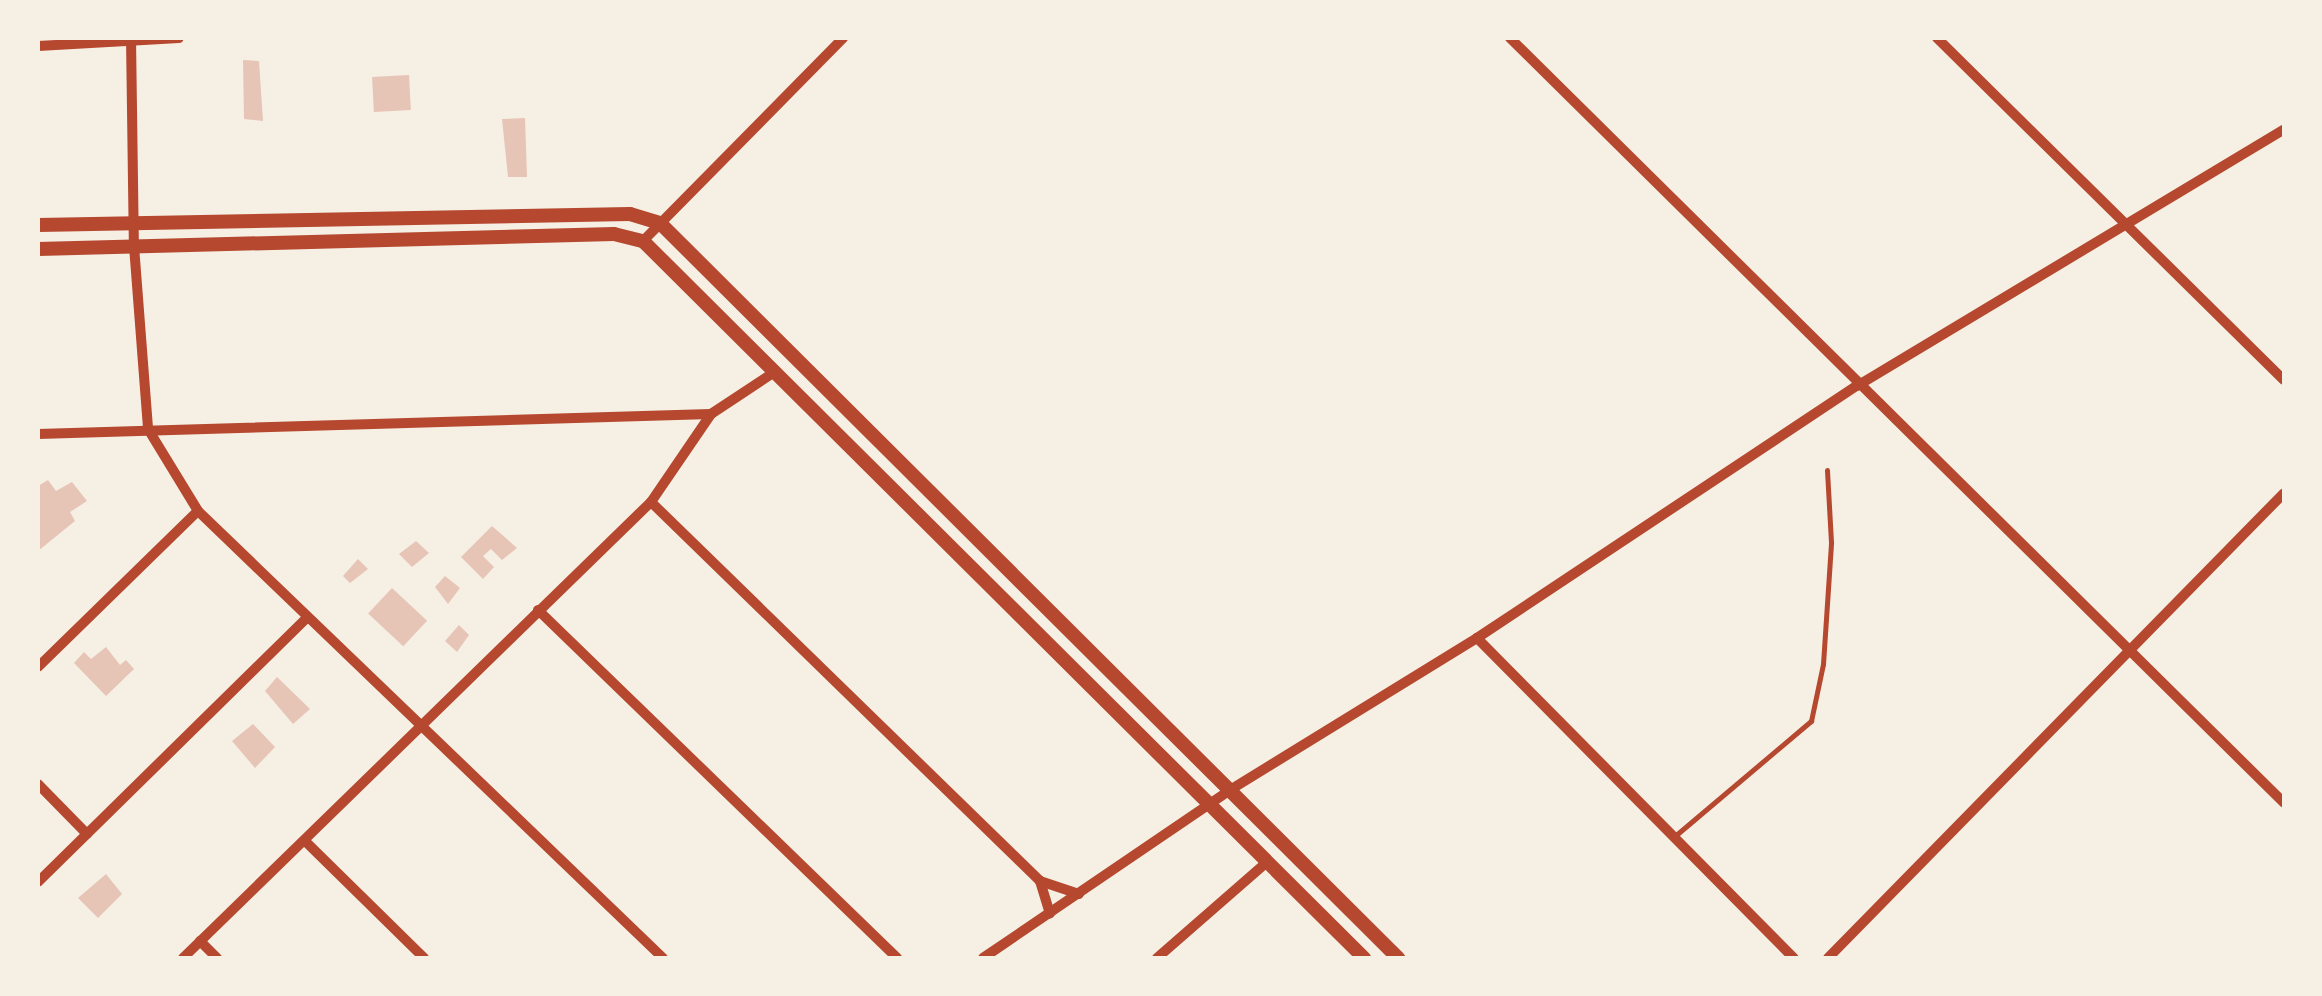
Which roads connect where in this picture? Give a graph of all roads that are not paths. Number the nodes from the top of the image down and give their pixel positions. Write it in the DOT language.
graph roads {
  1 [pos="179,38"];
  2 [pos="844,38"];
  3 [pos="1510,38"];
  4 [pos="1937,38"];
  5 [pos="131,40"];
  6 [pos="38,46"];
  7 [pos="2284,129"];
  8 [pos="660,222"];
  9 [pos="133,224"];
  10 [pos="38,225"];
  11 [pos="2127,226"];
  12 [pos="643,241"];
  13 [pos="134,246"];
  14 [pos="38,249"];
  15 [pos="776,371"];
  16 [pos="2284,380"];
  17 [pos="1858,386"];
  18 [pos="711,414"];
  19 [pos="148,429"];
  20 [pos="38,434"];
  21 [pos="1827,470"];
  22 [pos="2284,494"];
  23 [pos="651,502"];
  24 [pos="198,511"];
  25 [pos="538,610"];
  26 [pos="306,618"];
  27 [pos="1477,638"];
  28 [pos="2129,648"];
  29 [pos="38,668"];
  30 [pos="422,722"];
  31 [pos="38,784"];
  32 [pos="1230,790"];
  33 [pos="2284,803"];
  34 [pos="1210,805"];
  35 [pos="87,834"];
  36 [pos="1674,837"];
  37 [pos="306,841"];
  38 [pos="1267,862"];
  39 [pos="1040,880"];
  40 [pos="38,882"];
  41 [pos="1079,894"];
  42 [pos="1050,914"];
  43 [pos="200,941"];
  44 [pos="184,958"];
  45 [pos="217,958"];
  46 [pos="424,958"];
  47 [pos="663,958"];
  48 [pos="897,958"];
  49 [pos="983,958"];
  50 [pos="1157,958"];
  51 [pos="1364,958"];
  52 [pos="1398,958"];
  53 [pos="1794,958"];
  54 [pos="1828,958"];
  1 -- 5 [label="street"];
  2 -- 8 [label="street"];
  3 -- 17 [label="street"];
  4 -- 11 [label="street"];
  5 -- 6 [label="street"];
  5 -- 9 [label="street"];
  7 -- 11 [label="street"];
  8 -- 9 [label="street"];
  8 -- 12 [label="street"];
  8 -- 32 [label="street"];
  9 -- 10 [label="street"];
  9 -- 13 [label="street"];
  11 -- 16 [label="street"];
  11 -- 17 [label="street"];
  12 -- 13 [label="street"];
  12 -- 15 [label="street"];
  13 -- 14 [label="street"];
  13 -- 19 [label="street"];
  15 -- 18 [label="street"];
  15 -- 34 [label="street"];
  17 -- 27 [label="street"];
  17 -- 28 [label="street"];
  18 -- 19 [label="street"];
  18 -- 23 [label="street"];
  19 -- 20 [label="street"];
  19 -- 24 [label="street"];
  21 -- 36 [label="lane"];
  22 -- 28 [label="street"];
  23 -- 25 [label="street"];
  23 -- 39 [label="street"];
  24 -- 26 [label="street"];
  24 -- 29 [label="street"];
  25 -- 30 [label="street"];
  25 -- 48 [label="street"];
  26 -- 30 [label="street"];
  26 -- 35 [label="street"];
  27 -- 32 [label="street"];
  27 -- 36 [label="street"];
  28 -- 33 [label="street"];
  28 -- 54 [label="street"];
  30 -- 37 [label="street"];
  30 -- 47 [label="street"];
  31 -- 35 [label="street"];
  32 -- 34 [label="street"];
  32 -- 52 [label="street"];
  34 -- 38 [label="street"];
  34 -- 41 [label="street"];
  35 -- 40 [label="street"];
  36 -- 53 [label="street"];
  37 -- 43 [label="street"];
  37 -- 46 [label="street"];
  38 -- 50 [label="street"];
  38 -- 51 [label="street"];
  39 -- 41 [label="street"];
  39 -- 42 [label="street"];
  41 -- 42 [label="street"];
  42 -- 49 [label="street"];
  43 -- 44 [label="street"];
  43 -- 45 [label="street"];
}
